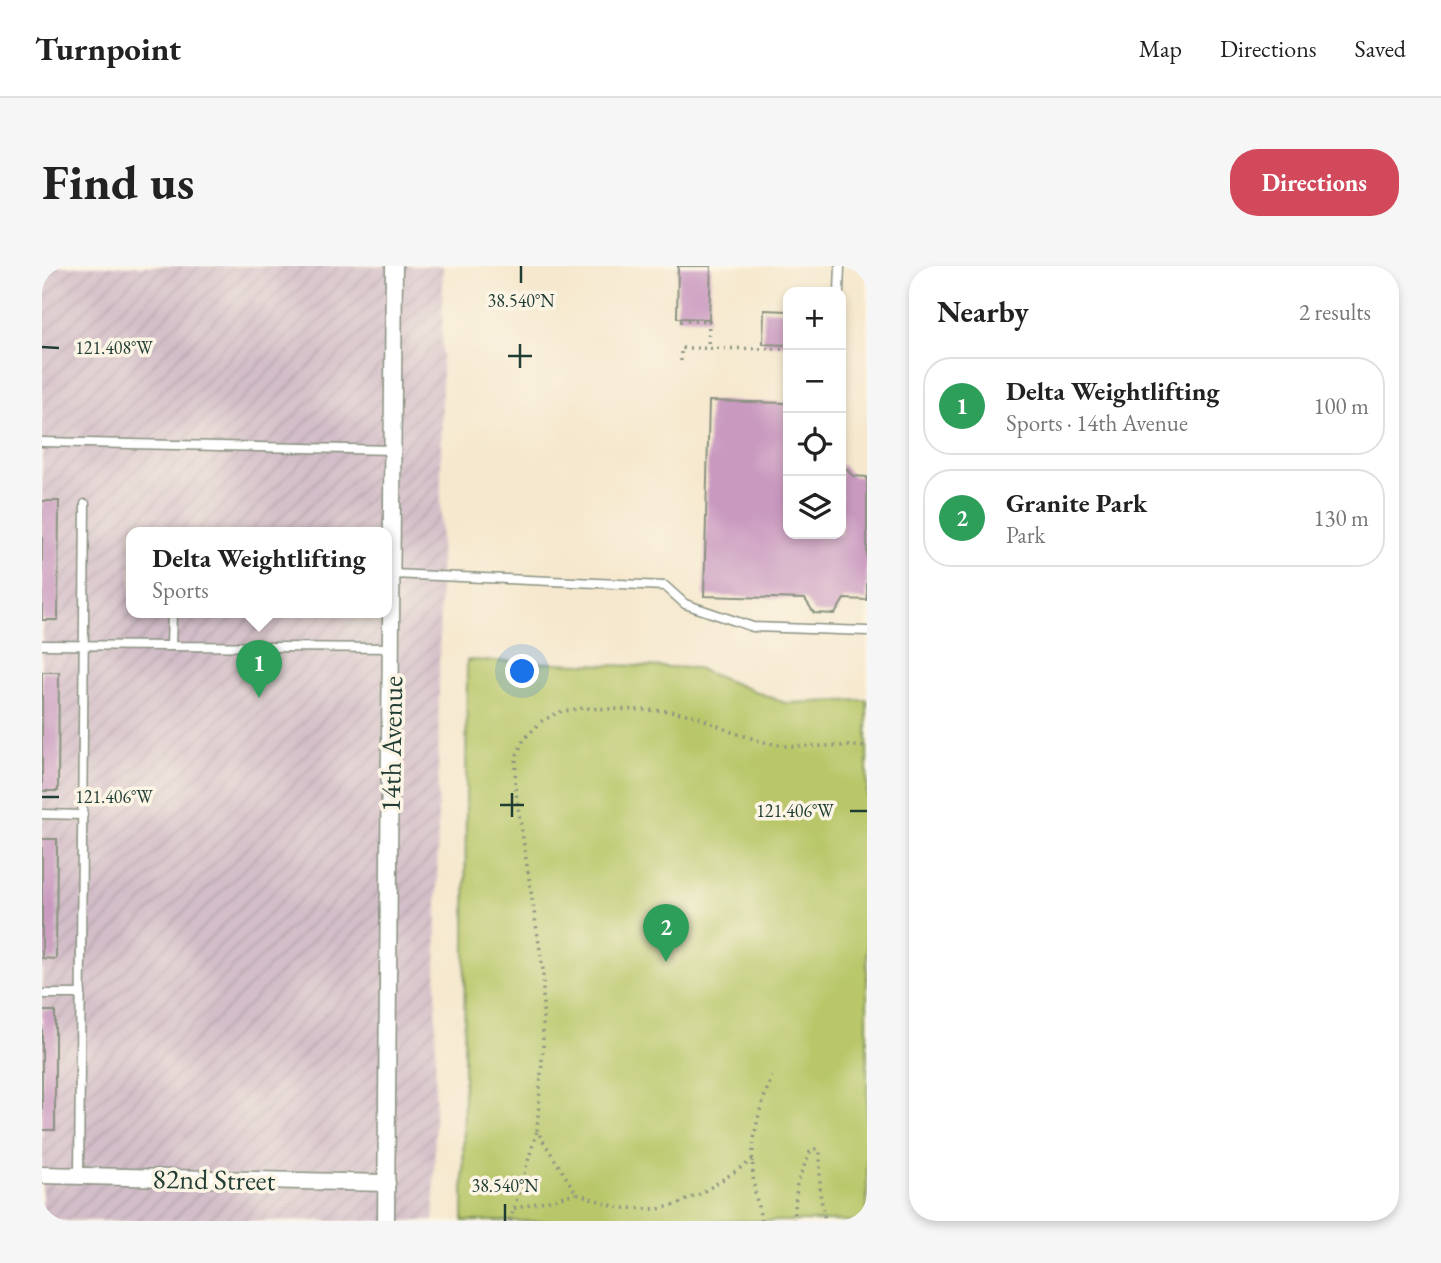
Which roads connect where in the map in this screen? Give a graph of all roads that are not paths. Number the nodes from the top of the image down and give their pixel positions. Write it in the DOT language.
graph roads {
  1 [pos="394,266"];
  2 [pos="839,266"];
  3 [pos="839,287"];
  4 [pos="42,442"];
  5 [pos="393,450"];
  6 [pos="85,504"];
  7 [pos="393,574"];
  8 [pos="392,580"];
  9 [pos="172,618"];
  10 [pos="391,618"];
  11 [pos="867,631"];
  12 [pos="42,645"];
  13 [pos="85,646"];
  14 [pos="171,646"];
  15 [pos="392,648"];
  16 [pos="42,814"];
  17 [pos="83,815"];
  18 [pos="42,994"];
  19 [pos="81,994"];
  20 [pos="42,1175"];
  21 [pos="79,1176"];
  22 [pos="387,1183"];
  23 [pos="386,1221"];
  1 -- 5 [label="street, 14th Avenue"];
  2 -- 3 [label="lane"];
  4 -- 5 [label="lane"];
  5 -- 7 [label="street, 14th Avenue"];
  6 -- 13 [label="lane"];
  7 -- 8 [label="street, 14th Avenue"];
  7 -- 11 [label="lane"];
  9 -- 14 [label="lane"];
  10 -- 15 [label="street, 14th Avenue"];
  12 -- 13 [label="lane"];
  13 -- 14 [label="lane"];
  13 -- 17 [label="lane"];
  14 -- 15 [label="lane"];
  15 -- 22 [label="street, 14th Avenue"];
  16 -- 17 [label="lane"];
  17 -- 19 [label="lane"];
  18 -- 19 [label="lane"];
  19 -- 21 [label="lane"];
  20 -- 21 [label="street, 82nd Street"];
  21 -- 22 [label="street, 82nd Street"];
  22 -- 23 [label="street, 14th Avenue"];
}
